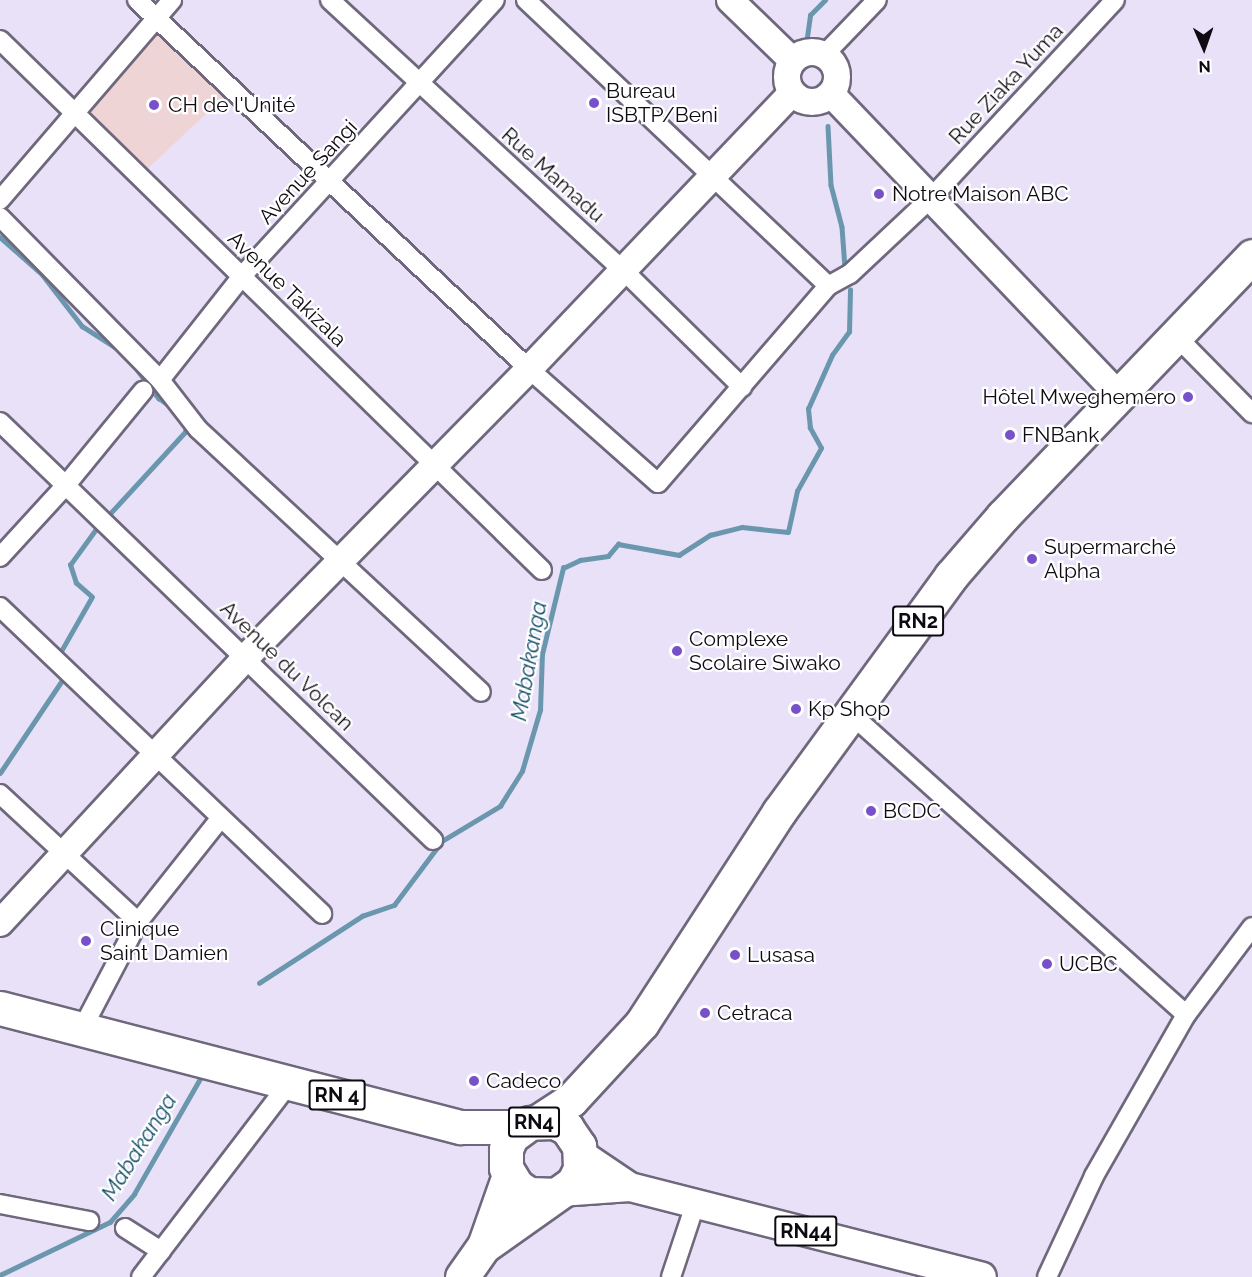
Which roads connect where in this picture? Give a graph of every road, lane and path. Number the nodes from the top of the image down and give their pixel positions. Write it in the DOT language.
graph roads {
  1 [pos="137,0"];
  2 [pos="172,0"];
  3 [pos="330,0"];
  4 [pos="495,0"];
  5 [pos="526,0"];
  6 [pos="730,0"];
  7 [pos="877,0"];
  8 [pos="1115,0"];
  9 [pos="156,17"];
  10 [pos="0,40"];
  11 [pos="824,55"];
  12 [pos="792,60"];
  13 [pos="420,85"];
  14 [pos="792,93"];
  15 [pos="831,94"];
  16 [pos="74,115"];
  17 [pos="714,174"];
  18 [pos="328,180"];
  19 [pos="931,198"];
  20 [pos="0,200"];
  21 [pos="0,217"];
  22 [pos="1252,256"];
  23 [pos="623,270"];
  24 [pos="242,276"];
  25 [pos="839,279"];
  26 [pos="1175,335"];
  27 [pos="529,369"];
  28 [pos="160,380"];
  29 [pos="742,387"];
  30 [pos="142,391"];
  31 [pos="1120,396"];
  32 [pos="1252,413"];
  33 [pos="0,422"];
  34 [pos="435,464"];
  35 [pos="66,484"];
  36 [pos="0,557"];
  37 [pos="339,561"];
  38 [pos="542,570"];
  39 [pos="0,607"];
  40 [pos="246,657"];
  41 [pos="481,692"];
  42 [pos="851,714"];
  43 [pos="157,756"];
  44 [pos="0,794"];
  45 [pos="220,819"];
  46 [pos="433,840"];
  47 [pos="63,854"];
  48 [pos="322,914"];
  49 [pos="0,922"];
  50 [pos="138,922"];
  51 [pos="1252,927"];
  52 [pos="0,1008"];
  53 [pos="1186,1015"];
  54 [pos="82,1029"];
  55 [pos="597,1074"];
  56 [pos="290,1082"];
  57 [pos="530,1124"];
  58 [pos="461,1127"];
  59 [pos="579,1146"];
  60 [pos="507,1168"];
  61 [pos="630,1187"];
  62 [pos="556,1194"];
  63 [pos="696,1202"];
  64 [pos="0,1204"];
  65 [pos="89,1221"];
  66 [pos="125,1228"];
  67 [pos="484,1246"];
  68 [pos="161,1251"];
  69 [pos="974,1276"];
  70 [pos="141,1277"];
  71 [pos="462,1277"];
  72 [pos="671,1277"];
  73 [pos="1047,1277"];
  1 -- 9 [label="street"];
  2 -- 9 [label="street"];
  3 -- 13 [label="street, Rue Mamadu"];
  4 -- 13 [label="street, Avenue Sangi"];
  5 -- 17 [label="street"];
  6 -- 12 [label="street"];
  7 -- 11 [label="street"];
  8 -- 19 [label="street, Rue Ziaka Yuma"];
  9 -- 16 [label="street"];
  9 -- 18 [label="street"];
  10 -- 16 [label="street, Avenue Takizala"];
  11 -- 12 [label="street"];
  11 -- 15 [label="street"];
  12 -- 14 [label="street"];
  13 -- 18 [label="street, Avenue Sangi"];
  13 -- 23 [label="street, Rue Mamadu"];
  14 -- 15 [label="street"];
  14 -- 17 [label="street"];
  15 -- 19 [label="street"];
  16 -- 20 [label="street"];
  16 -- 24 [label="street, Avenue Takizala"];
  17 -- 23 [label="street"];
  17 -- 25 [label="street"];
  18 -- 24 [label="street, Avenue Sangi"];
  18 -- 27 [label="street"];
  19 -- 25 [label="street, Rue Ziaka Yuma"];
  19 -- 31 [label="street"];
  21 -- 28 [label="street"];
  22 -- 26 [label="highway, RN2"];
  23 -- 27 [label="street"];
  23 -- 29 [label="street, Rue Mamadu"];
  24 -- 28 [label="street, Avenue Sangi"];
  24 -- 34 [label="street, Avenue Takizala"];
  25 -- 29 [label="street, Rue Ziaka Yuma"];
  26 -- 31 [label="highway, RN2"];
  26 -- 32 [label="street"];
  27 -- 29 [label="street, Rue Ziaka Yuma"];
  27 -- 34 [label="street"];
  28 -- 37 [label="street"];
  30 -- 35 [label="street"];
  31 -- 42 [label="highway, RN2"];
  33 -- 35 [label="street, Avenue du Volcan"];
  34 -- 37 [label="street"];
  34 -- 38 [label="street, Avenue Takizala"];
  35 -- 36 [label="street"];
  35 -- 40 [label="street, Avenue du Volcan"];
  37 -- 40 [label="street"];
  37 -- 41 [label="street"];
  39 -- 43 [label="street"];
  40 -- 43 [label="street"];
  40 -- 46 [label="street, Avenue du Volcan"];
  42 -- 53 [label="street"];
  42 -- 55 [label="highway, RN2"];
  43 -- 45 [label="street"];
  43 -- 47 [label="street"];
  44 -- 47 [label="street"];
  45 -- 48 [label="street"];
  45 -- 50 [label="street"];
  47 -- 49 [label="street"];
  47 -- 50 [label="street"];
  50 -- 54 [label="street"];
  51 -- 53 [label="street"];
  52 -- 54 [label="highway, RN 4"];
  53 -- 73 [label="street"];
  54 -- 56 [label="highway, RN 4"];
  55 -- 57 [label="highway, RN2"];
  55 -- 59 [label="highway, RN2"];
  56 -- 58 [label="highway, RN 4"];
  56 -- 68 [label="street"];
  57 -- 58 [label="highway, RN4"];
  57 -- 59 [label="highway, RN4"];
  57 -- 60 [label="highway, RN4"];
  58 -- 60 [label="highway, RN 4"];
  59 -- 61 [label="main road, RN44"];
  59 -- 62 [label="highway, RN4"];
  60 -- 62 [label="highway"];
  60 -- 67 [label="highway"];
  61 -- 62 [label="main road, RN44"];
  61 -- 63 [label="main road, RN44"];
  62 -- 67 [label="highway, RN4"];
  63 -- 69 [label="main road, RN44"];
  63 -- 72 [label="street"];
  64 -- 65 [label="street"];
  66 -- 68 [label="street"];
  67 -- 71 [label="highway"];
  68 -- 70 [label="street"];
}
